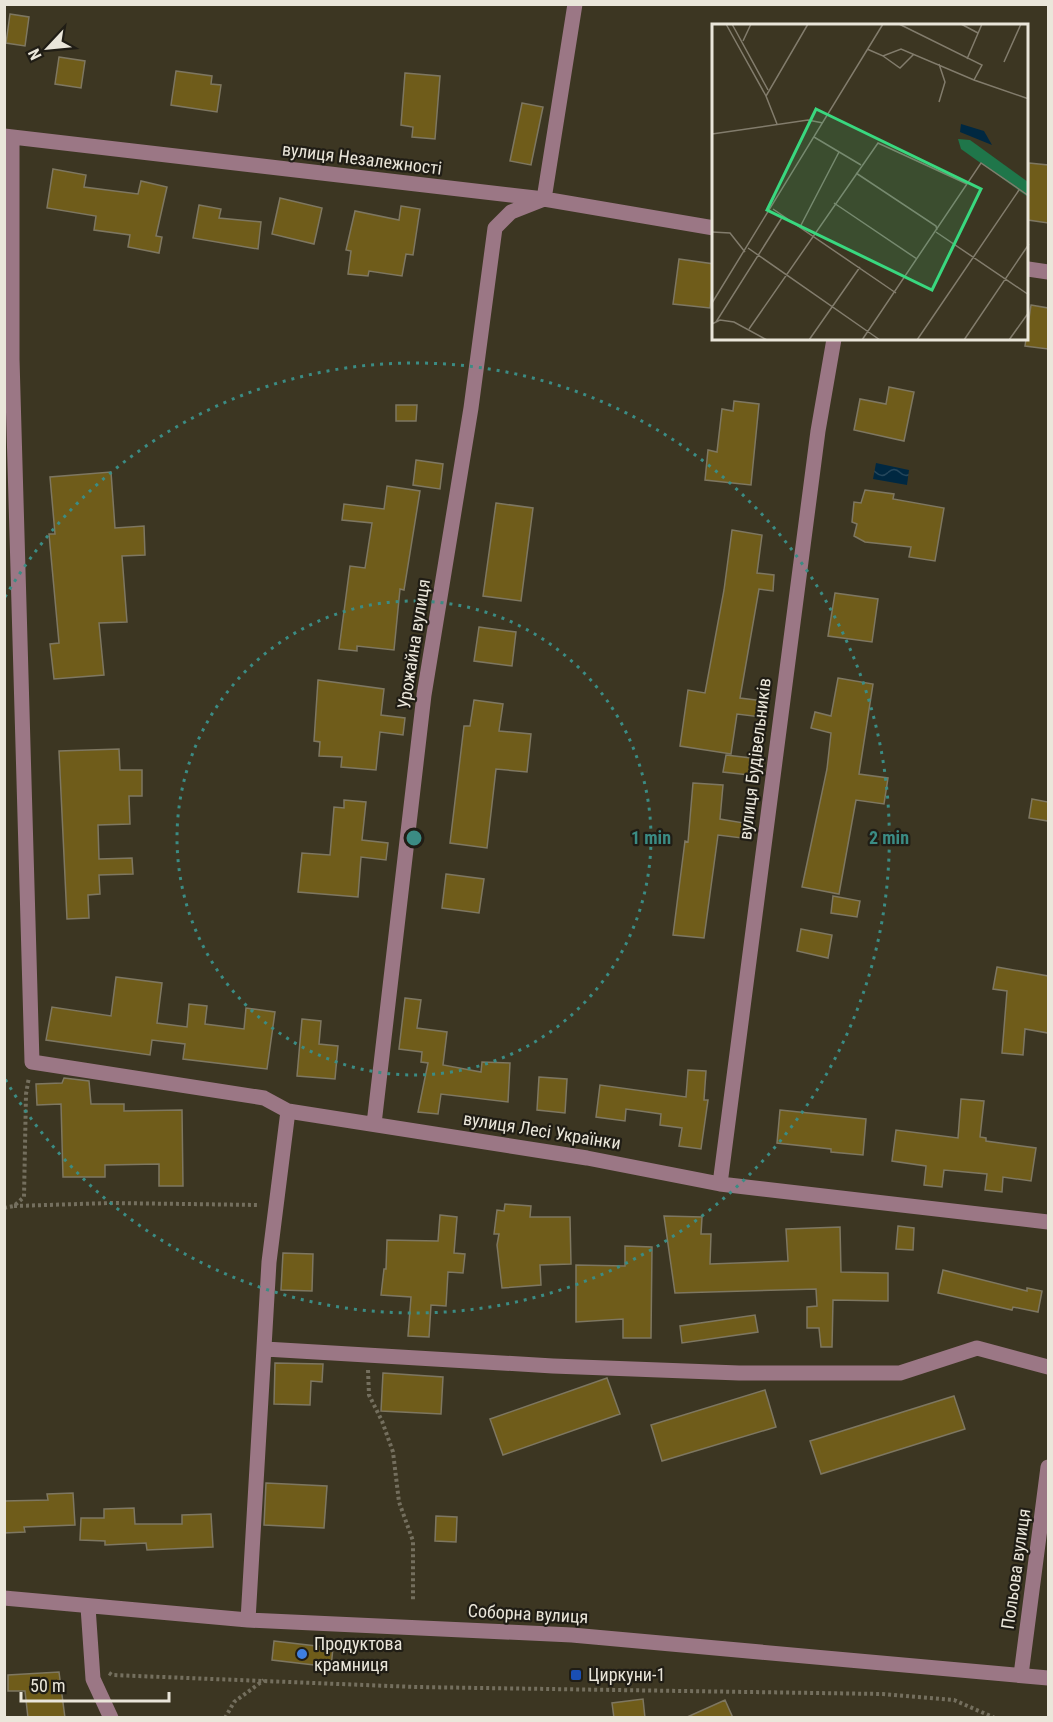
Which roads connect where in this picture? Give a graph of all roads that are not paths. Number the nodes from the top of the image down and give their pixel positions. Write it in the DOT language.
graph roads {
  1 [pos="574,4"];
  2 [pos="8,137"];
  3 [pos="544,199"];
  4 [pos="712,228"];
  5 [pos="1029,269"];
  6 [pos="1048,272"];
  7 [pos="834,340"];
  8 [pos="288,1111"];
  9 [pos="374,1124"];
  10 [pos="720,1184"];
  11 [pos="1048,1222"];
  12 [pos="265,1349"];
  13 [pos="1048,1367"];
  14 [pos="1048,1467"];
  15 [pos="1043,1555"];
  16 [pos="4,1598"];
  17 [pos="87,1607"];
  18 [pos="248,1620"];
  19 [pos="1021,1675"];
  20 [pos="1048,1678"];
  21 [pos="111,1718"];
  1 -- 3 [label="street"];
  2 -- 3 [label="street, вулиця Незалежності"];
  2 -- 8 [label="street, вулиця Лесі Українки"];
  3 -- 4 [label="street, вулиця Незалежності"];
  3 -- 9 [label="street, Урожайна вулиця"];
  5 -- 6 [label="street"];
  7 -- 10 [label="street, вулиця Будівельників"];
  8 -- 9 [label="street, вулиця Лесі Українки"];
  8 -- 12 [label="street"];
  9 -- 10 [label="street, вулиця Лесі Українки"];
  10 -- 11 [label="street, вулиця Лесі Українки"];
  12 -- 13 [label="street"];
  12 -- 18 [label="street"];
  14 -- 15 [label="street, Польова вулиця"];
  15 -- 19 [label="street, Польова вулиця"];
  16 -- 17 [label="street, Соборна вулиця"];
  17 -- 18 [label="street, Соборна вулиця"];
  17 -- 21 [label="street"];
  18 -- 19 [label="street, Соборна вулиця"];
  19 -- 20 [label="street, Соборна вулиця"];
}
